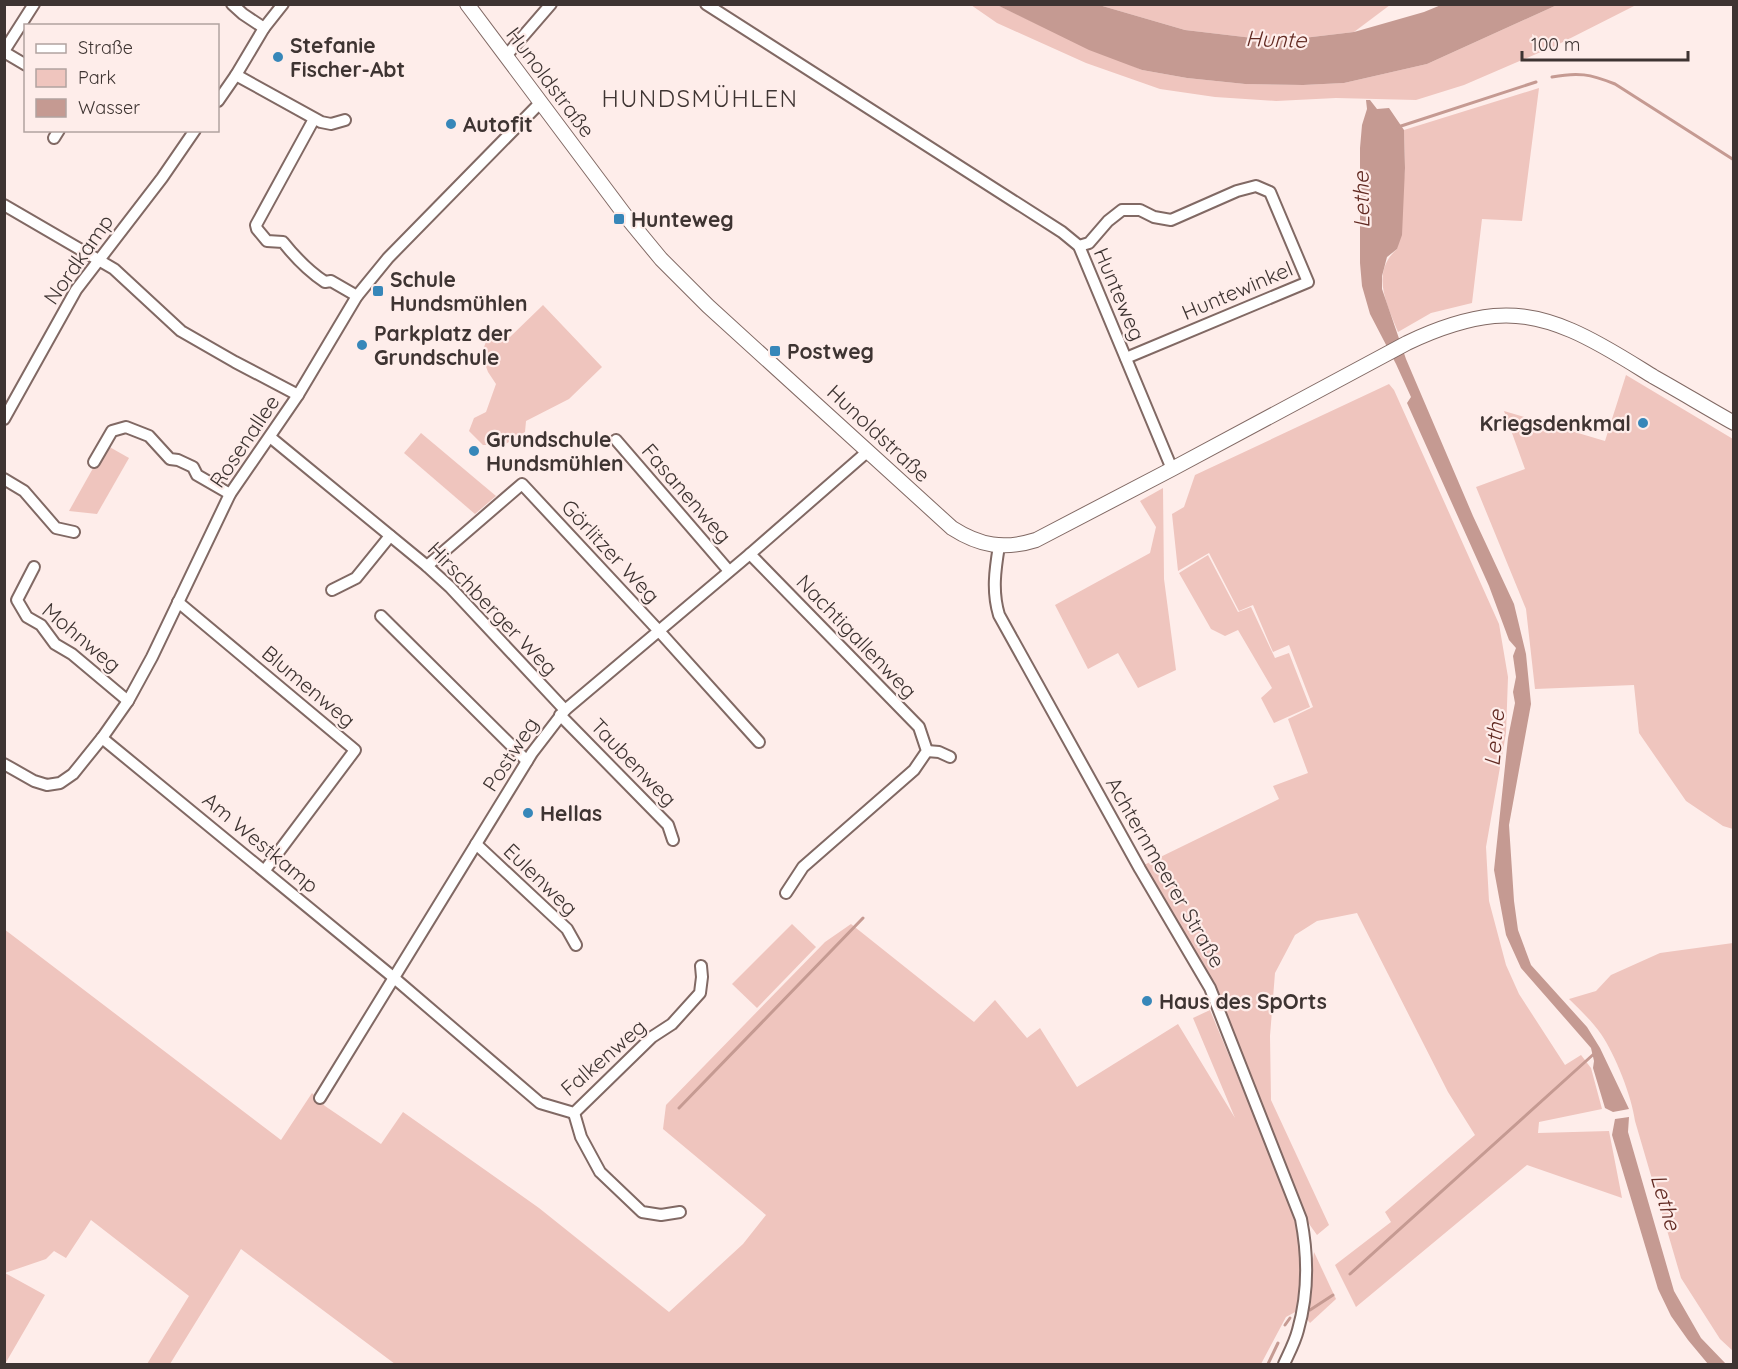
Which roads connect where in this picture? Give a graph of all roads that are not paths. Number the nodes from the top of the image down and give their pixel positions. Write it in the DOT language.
graph roads {
  1 [pos="34,4"];
  2 [pos="232,4"];
  3 [pos="283,4"];
  4 [pos="467,4"];
  5 [pos="551,4"];
  6 [pos="706,4"];
  7 [pos="264,28"];
  8 [pos="4,52"];
  9 [pos="506,56"];
  10 [pos="24,64"];
  11 [pos="236,75"];
  12 [pos="219,100"];
  13 [pos="540,103"];
  14 [pos="314,119"];
  15 [pos="345,120"];
  16 [pos="194,132"];
  17 [pos="4,205"];
  18 [pos="1079,246"];
  19 [pos="99,259"];
  20 [pos="357,297"];
  21 [pos="1126,358"];
  22 [pos="298,395"];
  23 [pos="4,418"];
  24 [pos="1734,423"];
  25 [pos="270,437"];
  26 [pos="616,440"];
  27 [pos="867,452"];
  28 [pos="94,462"];
  29 [pos="1172,469"];
  30 [pos="4,478"];
  31 [pos="230,494"];
  32 [pos="74,532"];
  33 [pos="390,536"];
  34 [pos="999,546"];
  35 [pos="750,554"];
  36 [pos="427,566"];
  37 [pos="34,567"];
  38 [pos="729,571"];
  39 [pos="332,590"];
  40 [pos="178,602"];
  41 [pos="381,616"];
  42 [pos="658,631"];
  43 [pos="128,701"];
  44 [pos="562,713"];
  45 [pos="102,738"];
  46 [pos="759,742"];
  47 [pos="927,751"];
  48 [pos="950,757"];
  49 [pos="527,761"];
  50 [pos="4,764"];
  51 [pos="673,840"];
  52 [pos="476,844"];
  53 [pos="264,870"];
  54 [pos="786,893"];
  55 [pos="576,945"];
  56 [pos="701,966"];
  57 [pos="393,977"];
  58 [pos="320,1098"];
  59 [pos="574,1113"];
  60 [pos="680,1212"];
  61 [pos="1284,1365"];
  1 -- 8 [label="street"];
  2 -- 7 [label="street"];
  3 -- 7 [label="street"];
  4 -- 9 [label="street, Hunoldstraße"];
  5 -- 9 [label="street"];
  6 -- 18 [label="street, Hunteweg"];
  7 -- 11 [label="street"];
  8 -- 10 [label="street"];
  9 -- 13 [label="street, Hunoldstraße"];
  11 -- 12 [label="street"];
  11 -- 14 [label="street"];
  13 -- 20 [label="street, Rosenallee"];
  13 -- 27 [label="street, Hunoldstraße"];
  14 -- 15 [label="street"];
  14 -- 20 [label="street"];
  16 -- 19 [label="street, Nordkamp"];
  17 -- 19 [label="street"];
  18 -- 21 [label="street, Hunteweg"];
  18 -- 21 [label="street, Huntewinkel"];
  19 -- 22 [label="street"];
  19 -- 23 [label="street, Nordkamp"];
  20 -- 22 [label="street, Rosenallee"];
  21 -- 29 [label="street, Hunteweg"];
  22 -- 25 [label="street, Rosenallee"];
  24 -- 29 [label="street, Hunoldstraße"];
  25 -- 31 [label="street, Rosenallee"];
  25 -- 33 [label="street, Hirschberger Weg"];
  26 -- 38 [label="street, Fasanenweg"];
  27 -- 34 [label="street, Hunoldstraße"];
  27 -- 35 [label="street, Postweg"];
  28 -- 31 [label="street"];
  29 -- 34 [label="street, Hunoldstraße"];
  30 -- 32 [label="street"];
  31 -- 40 [label="street, Rosenallee"];
  33 -- 36 [label="street, Hirschberger Weg"];
  33 -- 39 [label="street"];
  34 -- 61 [label="street, Achternmeerer Straße"];
  35 -- 38 [label="street, Postweg"];
  35 -- 47 [label="street, Nachtigallenweg"];
  36 -- 42 [label="street, Görlitzer Weg"];
  36 -- 44 [label="street, Hirschberger Weg"];
  37 -- 43 [label="street, Mohnweg"];
  38 -- 42 [label="street, Postweg"];
  40 -- 43 [label="street, Rosenallee"];
  40 -- 53 [label="street, Blumenweg"];
  41 -- 49 [label="street"];
  42 -- 44 [label="street, Postweg"];
  42 -- 46 [label="street"];
  43 -- 45 [label="street, Rosenallee"];
  44 -- 49 [label="street, Postweg"];
  44 -- 51 [label="street, Taubenweg"];
  45 -- 50 [label="street, Rosenallee"];
  45 -- 53 [label="street, Am Westkamp"];
  47 -- 48 [label="street"];
  47 -- 54 [label="street"];
  49 -- 52 [label="street, Postweg"];
  52 -- 55 [label="street, Eulenweg"];
  52 -- 57 [label="street, Postweg"];
  53 -- 57 [label="street, Am Westkamp"];
  56 -- 59 [label="street, Falkenweg"];
  57 -- 58 [label="street, Postweg"];
  57 -- 59 [label="street, Falkenweg"];
  59 -- 60 [label="street"];
}
